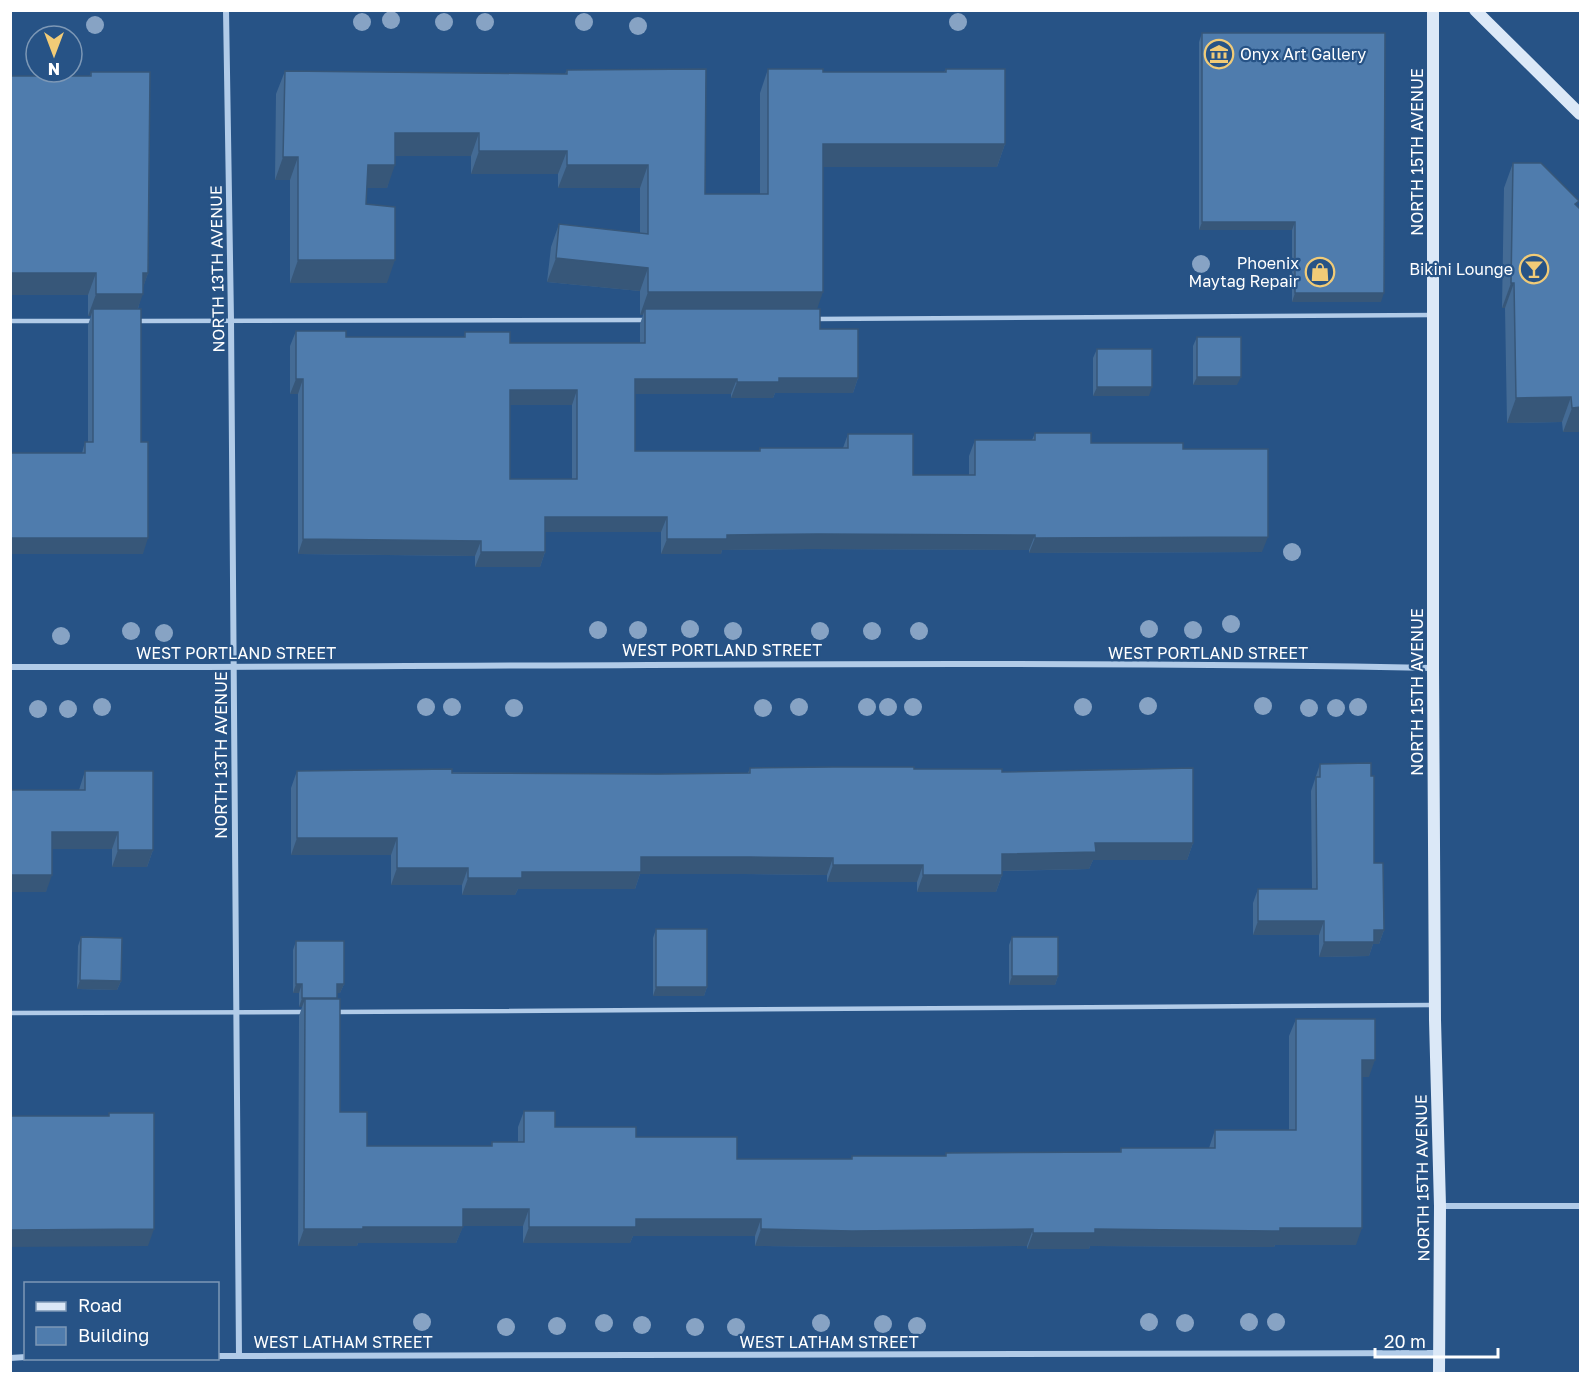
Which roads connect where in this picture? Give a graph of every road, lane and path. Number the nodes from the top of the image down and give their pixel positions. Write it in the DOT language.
graph roads {
  1 [pos="226,10"];
  2 [pos="1433,10"];
  3 [pos="1475,10"];
  4 [pos="1581,114"];
  5 [pos="1434,315"];
  6 [pos="811,319"];
  7 [pos="231,320"];
  8 [pos="657,320"];
  9 [pos="10,321"];
  10 [pos="103,321"];
  11 [pos="127,321"];
  12 [pos="10,667"];
  13 [pos="234,667"];
  14 [pos="1433,668"];
  15 [pos="1435,1005"];
  16 [pos="237,1012"];
  17 [pos="308,1012"];
  18 [pos="332,1012"];
  19 [pos="10,1013"];
  20 [pos="1440,1206"];
  21 [pos="1581,1206"];
  22 [pos="1440,1353"];
  23 [pos="219,1356"];
  24 [pos="239,1356"];
  25 [pos="1439,1374"];
  1 -- 7 [label="street, NORTH 13TH AVENUE"];
  2 -- 5 [label="street, NORTH 15TH AVENUE"];
  3 -- 4 [label="street"];
  5 -- 6 [label="lane"];
  5 -- 14 [label="street, NORTH 15TH AVENUE"];
  7 -- 8 [label="lane"];
  7 -- 11 [label="lane"];
  7 -- 13 [label="street, NORTH 13TH AVENUE"];
  9 -- 10 [label="lane"];
  12 -- 13 [label="street, WEST PORTLAND STREET"];
  13 -- 14 [label="street, WEST PORTLAND STREET"];
  13 -- 16 [label="street, NORTH 13TH AVENUE"];
  14 -- 15 [label="street, NORTH 15TH AVENUE"];
  15 -- 18 [label="lane"];
  15 -- 20 [label="street, NORTH 15TH AVENUE"];
  16 -- 17 [label="lane"];
  16 -- 19 [label="lane"];
  16 -- 24 [label="street, NORTH 13TH AVENUE"];
  20 -- 21 [label="street"];
  20 -- 22 [label="street, NORTH 15TH AVENUE"];
  22 -- 24 [label="street, WEST LATHAM STREET"];
  22 -- 25 [label="street, NORTH 15TH AVENUE"];
  23 -- 24 [label="street, WEST LATHAM STREET"];
}
